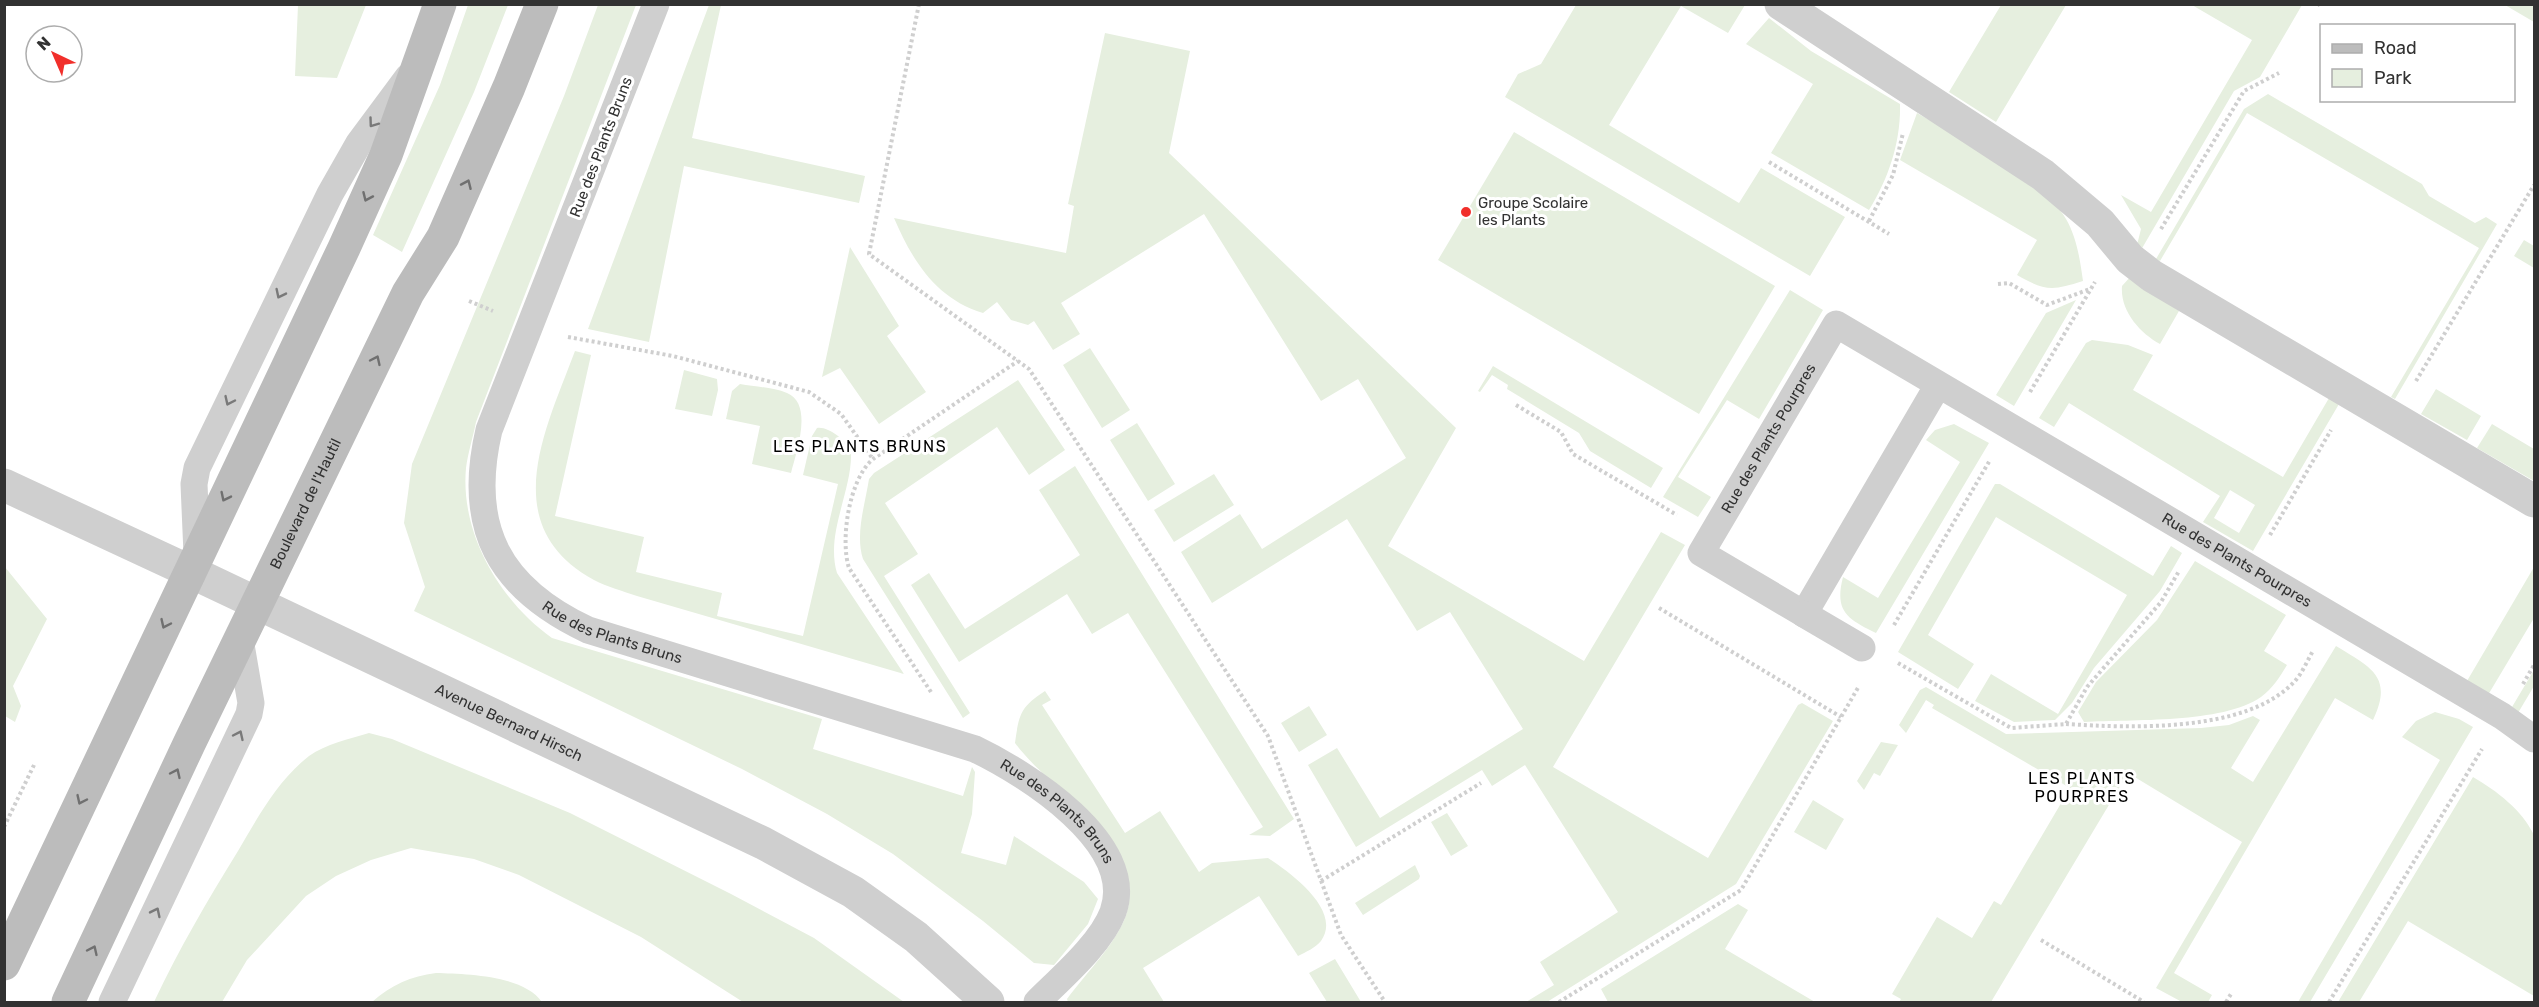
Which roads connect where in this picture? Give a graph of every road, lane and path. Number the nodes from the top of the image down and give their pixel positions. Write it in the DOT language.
graph roads {
  1 [pos="441,4"];
  2 [pos="542,4"];
  3 [pos="657,4"];
  4 [pos="920,4"];
  5 [pos="1781,4"];
  6 [pos="2280,74"];
  7 [pos="1914,91"];
  8 [pos="1768,162"];
  9 [pos="2535,185"];
  10 [pos="1869,221"];
  11 [pos="1889,234"];
  12 [pos="2139,266"];
  13 [pos="1998,284"];
  14 [pos="2090,289"];
  15 [pos="469,301"];
  16 [pos="487,308"];
  17 [pos="531,327"];
  18 [pos="1018,362"];
  19 [pos="1938,385"];
  20 [pos="2353,394"];
  21 [pos="1516,405"];
  22 [pos="2394,418"];
  23 [pos="873,459"];
  24 [pos="4,485"];
  25 [pos="2535,501"];
  26 [pos="1711,535"];
  27 [pos="2197,537"];
  28 [pos="193,563"];
  29 [pos="2250,569"];
  30 [pos="258,603"];
  31 [pos="1659,608"];
  32 [pos="1804,614"];
  33 [pos="2334,617"];
  34 [pos="240,639"];
  35 [pos="1862,648"];
  36 [pos="1889,658"];
  37 [pos="2535,665"];
  38 [pos="934,697"];
  39 [pos="2502,716"];
  40 [pos="1841,717"];
  41 [pos="2066,724"];
  42 [pos="2535,739"];
  43 [pos="34,765"];
  44 [pos="1481,783"];
  45 [pos="4,827"];
  46 [pos="1321,881"];
  47 [pos="29,912"];
  48 [pos="4,940"];
  49 [pos="2041,940"];
  50 [pos="4,964"];
  51 [pos="2231,994"];
  52 [pos="68,1002"];
  53 [pos="112,1002"];
  54 [pos="988,1002"];
  55 [pos="1036,1002"];
  56 [pos="1385,1002"];
  57 [pos="2144,1002"];
  58 [pos="2226,1002"];
  59 [pos="2329,1002"];
  1 -- 28 [label="main road, one-way"];
  30 -- 2 [label="main road, Boulevard de l'Hautil, one-way"];
  3 -- 17 [label="lane, Rue des Plants Bruns"];
  4 -- 18 [label="path"];
  5 -- 7 [label="street"];
  6 -- 12 [label="path"];
  7 -- 10 [label="path"];
  7 -- 12 [label="street"];
  8 -- 10 [label="path"];
  9 -- 22 [label="path"];
  10 -- 11 [label="path"];
  12 -- 20 [label="street"];
  13 -- 14 [label="path"];
  15 -- 16 [label="path"];
  17 -- 23 [label="path"];
  17 -- 55 [label="lane, Rue des Plants Bruns"];
  18 -- 23 [label="path"];
  18 -- 46 [label="path"];
  19 -- 26 [label="lane, Rue des Plants Pourpres"];
  19 -- 27 [label="lane, Rue des Plants Pourpres"];
  19 -- 32 [label="lane"];
  20 -- 22 [label="street"];
  20 -- 29 [label="path"];
  21 -- 26 [label="path"];
  22 -- 25 [label="street"];
  23 -- 38 [label="path"];
  24 -- 28 [label="street, Avenue Bernard Hirsch"];
  26 -- 32 [label="lane, Rue des Plants Pourpres"];
  27 -- 29 [label="lane, Rue des Plants Pourpres"];
  27 -- 41 [label="path"];
  28 -- 30 [label="street, Avenue Bernard Hirsch"];
  28 -- 47 [label="main road, one-way"];
  29 -- 33 [label="lane, Rue des Plants Pourpres"];
  30 -- 34 [label="main road, Boulevard de l'Hautil"];
  30 -- 54 [label="street, Avenue Bernard Hirsch"];
  31 -- 40 [label="path"];
  32 -- 35 [label="lane, Rue des Plants Pourpres"];
  33 -- 39 [label="lane, Rue des Plants Pourpres"];
  33 -- 41 [label="path"];
  52 -- 34 [label="main road, Boulevard de l'Hautil, one-way"];
  53 -- 34 [label="lane, one-way"];
  36 -- 41 [label="path"];
  37 -- 39 [label="path"];
  39 -- 42 [label="lane, Rue des Plants Pourpres"];
  39 -- 59 [label="path"];
  43 -- 45 [label="path"];
  44 -- 46 [label="path"];
  46 -- 56 [label="path"];
  47 -- 48 [label="lane"];
  47 -- 50 [label="main road"];
  49 -- 57 [label="path"];
  51 -- 58 [label="path"];
}
